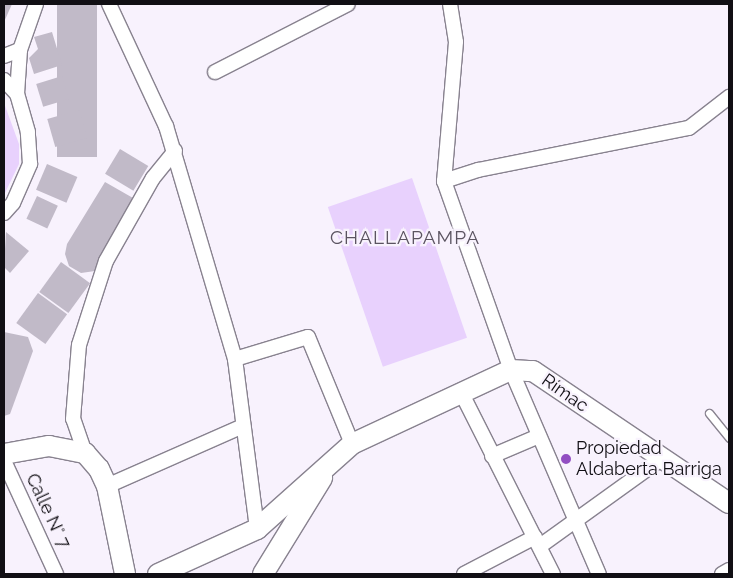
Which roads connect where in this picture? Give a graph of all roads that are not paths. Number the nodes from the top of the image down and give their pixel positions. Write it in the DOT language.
graph roads {
  1 [pos="36,4"];
  2 [pos="110,4"];
  3 [pos="348,4"];
  4 [pos="450,4"];
  5 [pos="20,50"];
  6 [pos="4,56"];
  7 [pos="215,72"];
  8 [pos="4,80"];
  9 [pos="17,94"];
  10 [pos="729,97"];
  11 [pos="175,151"];
  12 [pos="444,181"];
  13 [pos="4,213"];
  14 [pos="235,358"];
  15 [pos="511,370"];
  16 [pos="462,392"];
  17 [pos="709,413"];
  18 [pos="244,426"];
  19 [pos="539,436"];
  20 [pos="729,438"];
  21 [pos="352,444"];
  22 [pos="85,453"];
  23 [pos="492,456"];
  24 [pos="335,458"];
  25 [pos="661,459"];
  26 [pos="4,460"];
  27 [pos="106,486"];
  28 [pos="729,503"];
  29 [pos="576,522"];
  30 [pos="257,529"];
  31 [pos="537,542"];
  32 [pos="729,570"];
  33 [pos="56,574"];
  34 [pos="125,574"];
  35 [pos="158,574"];
  36 [pos="262,574"];
  37 [pos="464,574"];
  38 [pos="553,574"];
  39 [pos="599,574"];
  40 [pos="722,574"];
  1 -- 5 [label="street"];
  2 -- 11 [label="street"];
  3 -- 7 [label="street"];
  4 -- 12 [label="street"];
  5 -- 6 [label="street"];
  5 -- 9 [label="street"];
  8 -- 9 [label="street"];
  9 -- 13 [label="street"];
  10 -- 12 [label="street"];
  11 -- 14 [label="street"];
  11 -- 22 [label="street"];
  12 -- 15 [label="street"];
  14 -- 18 [label="street"];
  14 -- 21 [label="street"];
  15 -- 16 [label="street"];
  15 -- 19 [label="street"];
  15 -- 25 [label="street, Rímac"];
  16 -- 21 [label="street"];
  16 -- 23 [label="street"];
  17 -- 20 [label="lane"];
  18 -- 27 [label="street"];
  18 -- 30 [label="street"];
  19 -- 23 [label="street"];
  19 -- 29 [label="street"];
  21 -- 24 [label="street"];
  22 -- 26 [label="street"];
  22 -- 27 [label="street"];
  23 -- 31 [label="street"];
  24 -- 30 [label="street"];
  24 -- 36 [label="street"];
  25 -- 28 [label="street, Rímac"];
  25 -- 29 [label="street"];
  26 -- 33 [label="street, Calle N° 7"];
  27 -- 34 [label="street"];
  29 -- 31 [label="street"];
  29 -- 39 [label="street"];
  30 -- 35 [label="street"];
  31 -- 37 [label="street"];
  31 -- 38 [label="street"];
  32 -- 40 [label="street"];
}
